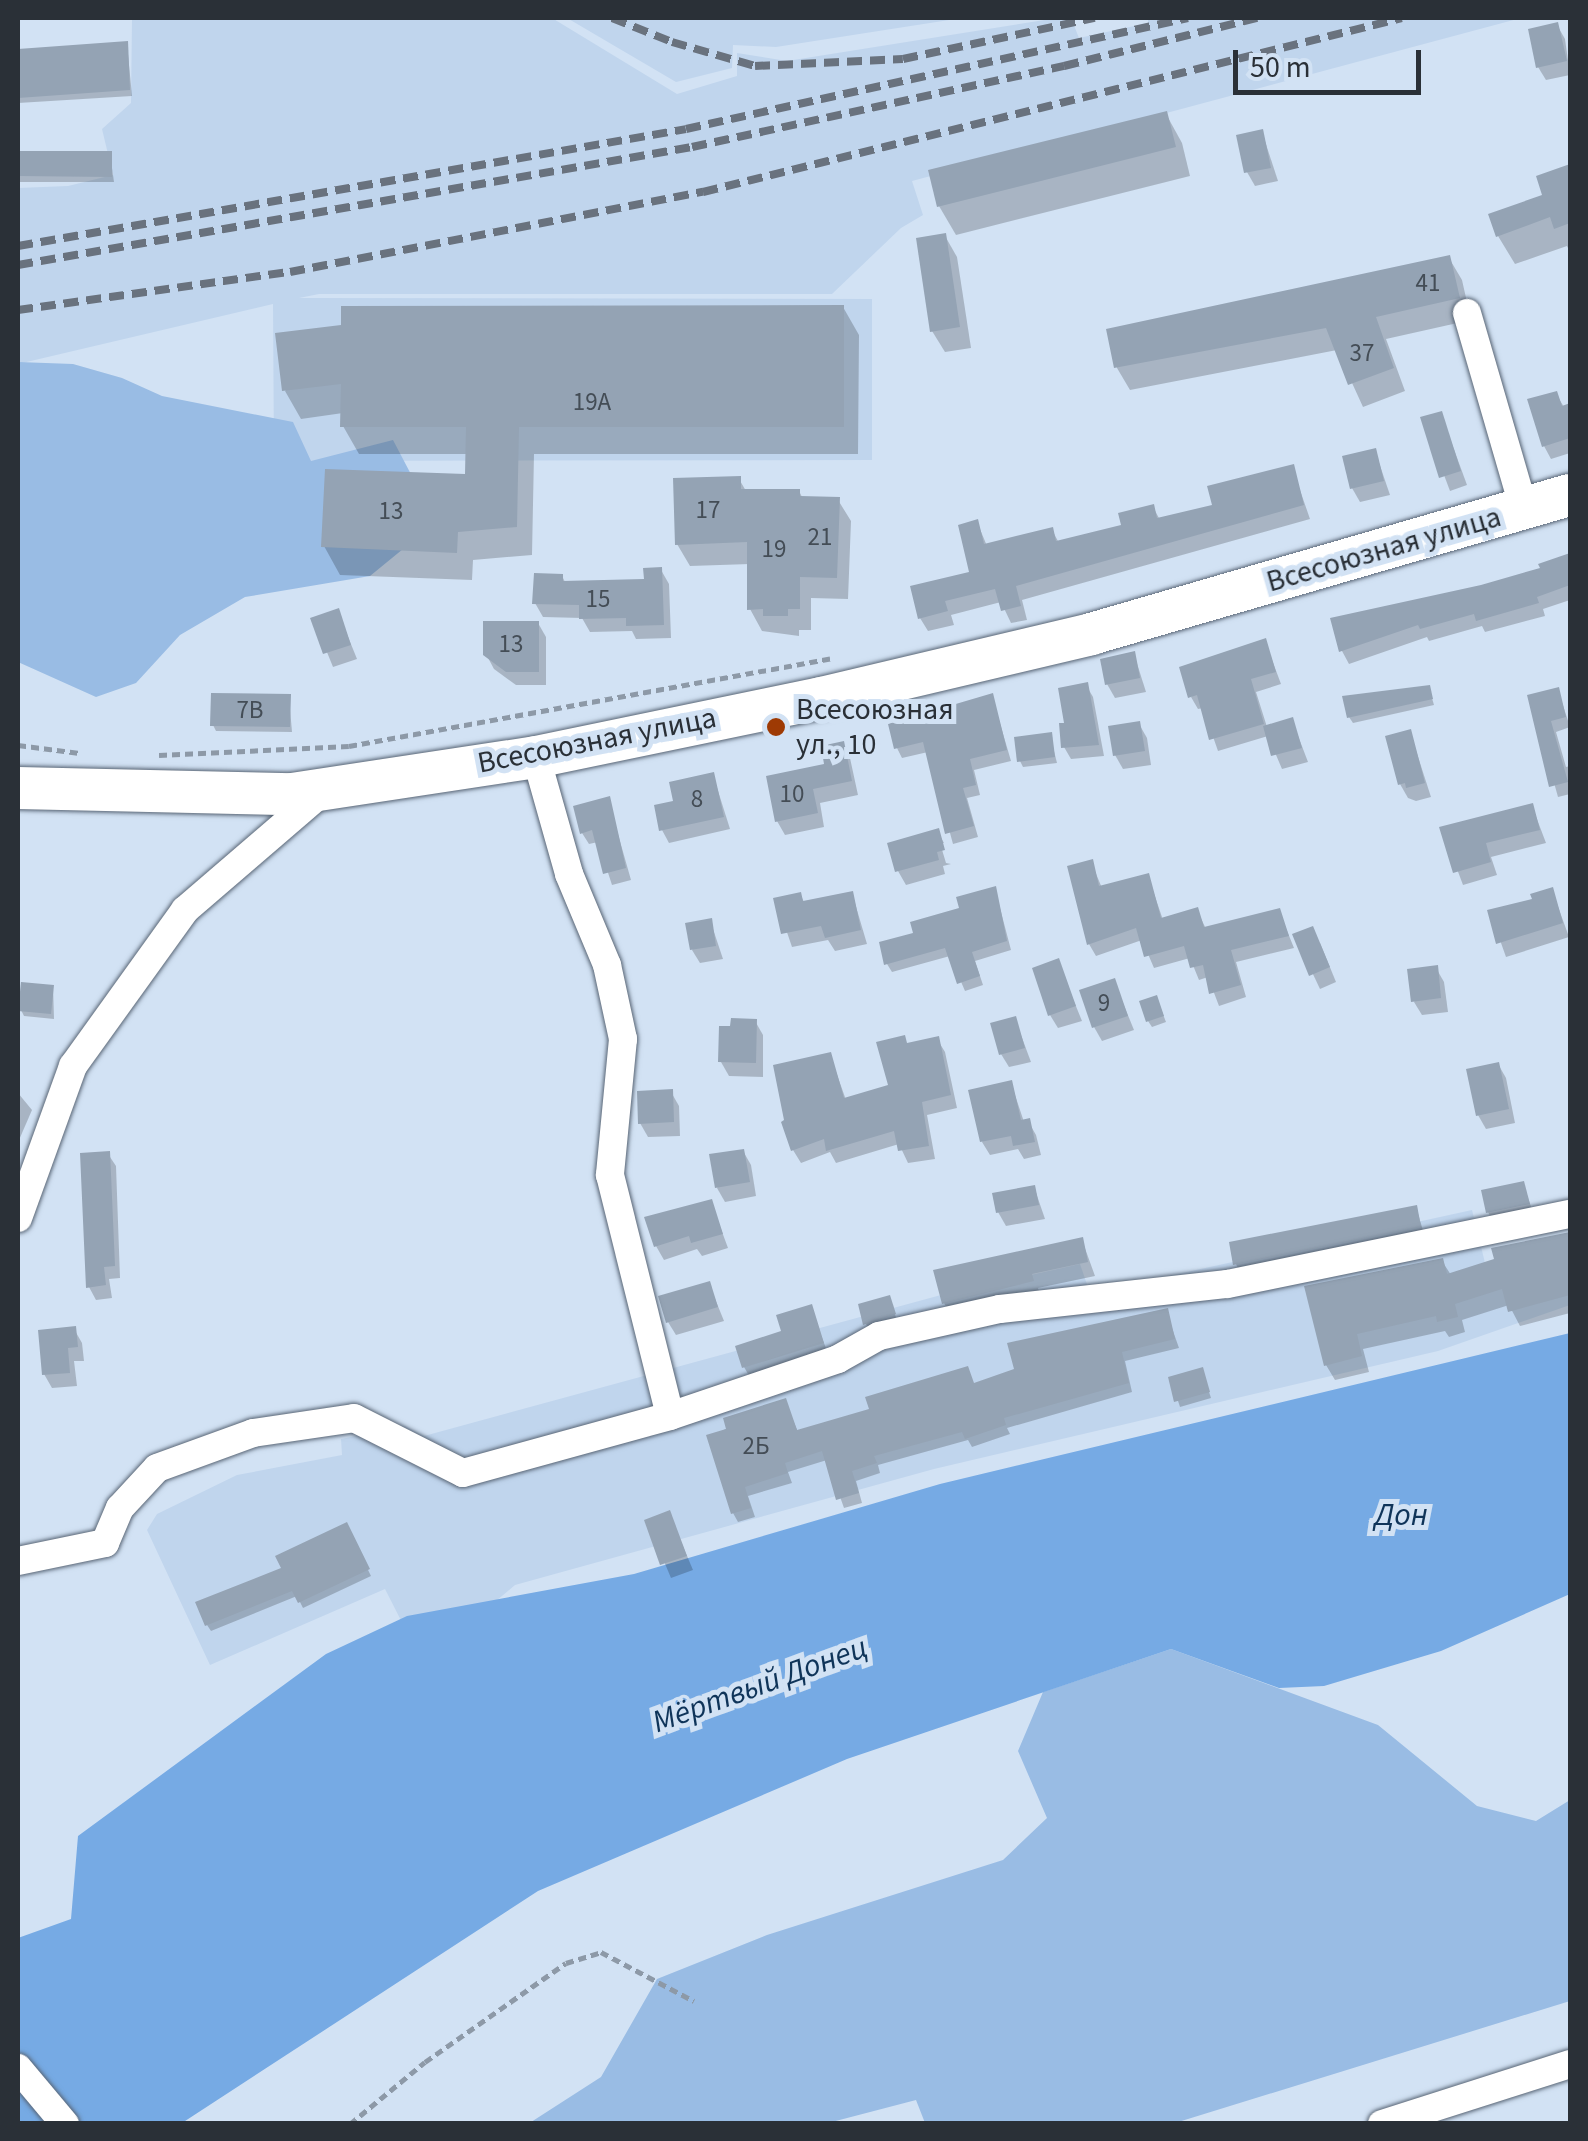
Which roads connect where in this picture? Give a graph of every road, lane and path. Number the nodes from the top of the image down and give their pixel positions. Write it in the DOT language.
graph roads {
  1 [pos="1467,313"];
  2 [pos="1570,494"];
  3 [pos="1524,509"];
  4 [pos="830,659"];
  5 [pos="18,744"];
  6 [pos="91,755"];
  7 [pos="146,756"];
  8 [pos="536,756"];
  9 [pos="18,788"];
  10 [pos="327,788"];
  11 [pos="1570,1214"];
  12 [pos="18,1218"];
  13 [pos="670,1416"];
  14 [pos="18,1561"];
  15 [pos="694,2001"];
  16 [pos="1570,2064"];
  17 [pos="18,2068"];
  18 [pos="66,2124"];
  19 [pos="350,2124"];
  20 [pos="1382,2124"];
  1 -- 3 [label="street"];
  2 -- 3 [label="highway, Всесоюзная улица"];
  3 -- 8 [label="highway, Всесоюзная улица"];
  4 -- 7 [label="path"];
  5 -- 6 [label="path"];
  8 -- 10 [label="highway, Всесоюзная улица"];
  8 -- 13 [label="street"];
  9 -- 10 [label="highway, Всесоюзная улица"];
  10 -- 12 [label="street"];
  11 -- 13 [label="street"];
  13 -- 14 [label="street"];
  15 -- 19 [label="path"];
  16 -- 20 [label="street"];
  17 -- 18 [label="street"];
}
